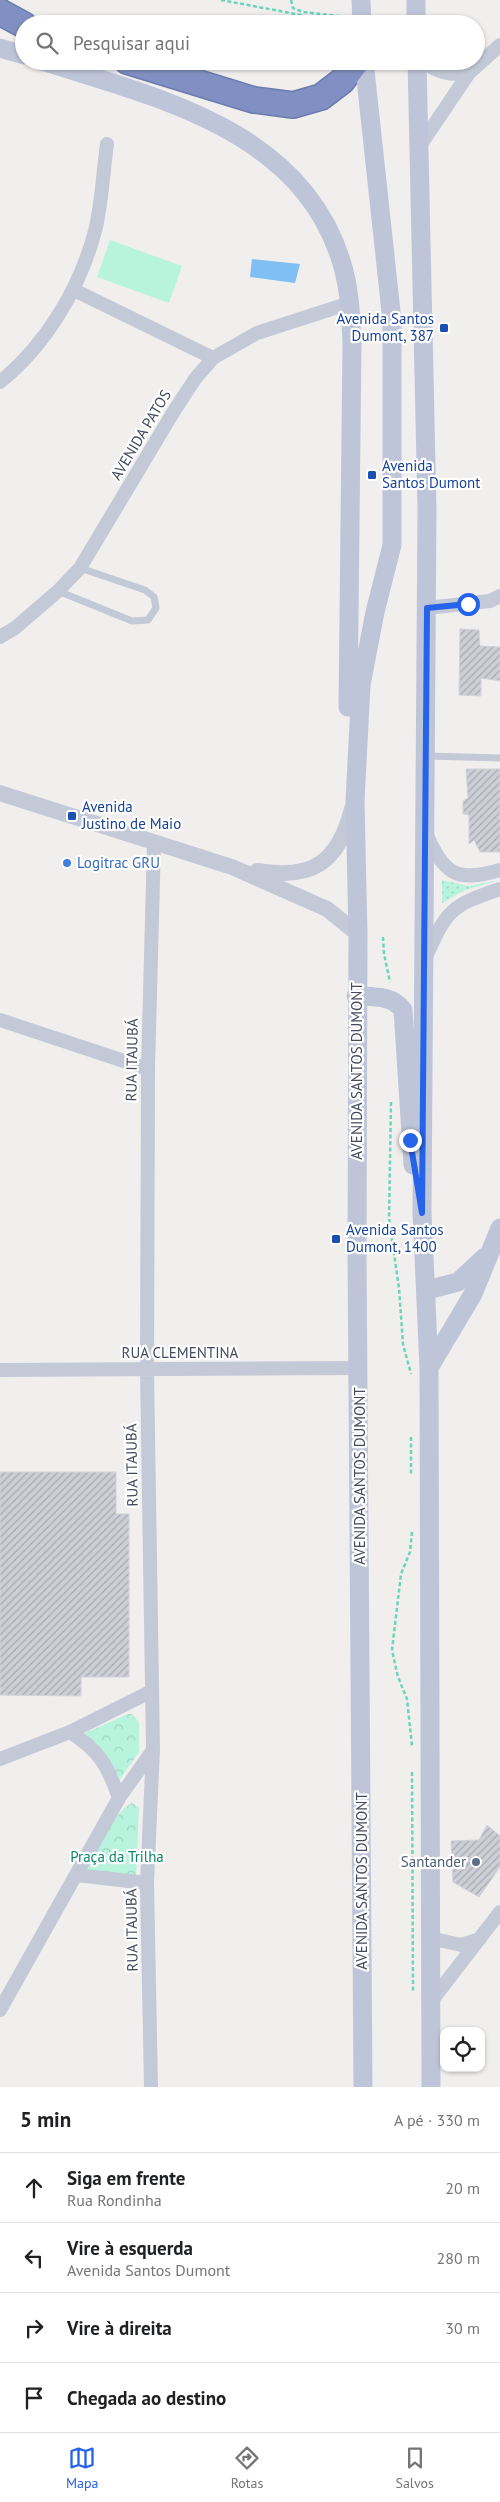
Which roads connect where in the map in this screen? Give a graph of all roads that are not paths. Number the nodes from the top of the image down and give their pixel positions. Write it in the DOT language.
graph roads {
  1 [pos="361,0"];
  2 [pos="416,0"];
  3 [pos="0,12"];
  4 [pos="359,15"];
  5 [pos="416,15"];
  6 [pos="15,20"];
  7 [pos="500,45"];
  8 [pos="0,48"];
  9 [pos="15,53"];
  10 [pos="485,59"];
  11 [pos="70,70"];
  12 [pos="156,70"];
  13 [pos="350,70"];
  14 [pos="365,70"];
  15 [pos="417,70"];
  16 [pos="437,70"];
  17 [pos="472,70"];
  18 [pos="469,73"];
  19 [pos="107,144"];
  20 [pos="419,147"];
  21 [pos="74,290"];
  22 [pos="350,303"];
  23 [pos="213,358"];
  24 [pos="0,382"];
  25 [pos="80,568"];
  26 [pos="58,591"];
  27 [pos="500,596"];
  28 [pos="427,608"];
  29 [pos="0,637"];
  30 [pos="357,738"];
  31 [pos="426,756"];
  32 [pos="500,758"];
  33 [pos="0,793"];
  34 [pos="354,801"];
  35 [pos="426,833"];
  36 [pos="154,843"];
  37 [pos="232,867"];
  38 [pos="500,870"];
  39 [pos="500,889"];
  40 [pos="358,934"];
  41 [pos="425,958"];
  42 [pos="356,996"];
  43 [pos="0,1020"];
  44 [pos="148,1069"];
  45 [pos="422,1213"];
  46 [pos="500,1228"];
  47 [pos="490,1251"];
  48 [pos="427,1290"];
  49 [pos="360,1368"];
  50 [pos="429,1368"];
  51 [pos="0,1370"];
  52 [pos="147,1370"];
  53 [pos="152,1691"];
  54 [pos="70,1732"];
  55 [pos="153,1749"];
  56 [pos="0,1759"];
  57 [pos="118,1798"];
  58 [pos="76,1875"];
  59 [pos="147,1883"];
  60 [pos="500,1912"];
  61 [pos="430,1938"];
  62 [pos="480,1939"];
  63 [pos="422,2000"];
  64 [pos="0,2010"];
  65 [pos="151,2087"];
  66 [pos="363,2087"];
  67 [pos="431,2087"];
  1 -- 4 [label="main road"];
  2 -- 5 [label="main road"];
  3 -- 6 [label="highway"];
  7 -- 10 [label="street"];
  8 -- 9 [label="main road"];
  11 -- 22 [label="main road"];
  12 -- 13 [label="highway"];
  14 -- 30 [label="main road, AVENIDA SANTOS DUMONT"];
  15 -- 20 [label="main road"];
  16 -- 18 [label="street"];
  17 -- 18 [label="street"];
  18 -- 20 [label="street"];
  19 -- 21 [label="street"];
  20 -- 28 [label="main road"];
  21 -- 23 [label="street"];
  21 -- 24 [label="street"];
  22 -- 23 [label="street, AVENIDA PATOS"];
  22 -- 30 [label="main road"];
  23 -- 25 [label="street, AVENIDA PATOS"];
  25 -- 26 [label="street, AVENIDA PATOS"];
  25 -- 26 [label="lane"];
  26 -- 29 [label="street, AVENIDA PATOS"];
  27 -- 28 [label="street"];
  28 -- 31 [label="main road"];
  30 -- 34 [label="main road, AVENIDA SANTOS DUMONT"];
  31 -- 32 [label="lane"];
  31 -- 35 [label="main road"];
  33 -- 36 [label="street"];
  34 -- 37 [label="street"];
  34 -- 40 [label="main road, AVENIDA SANTOS DUMONT"];
  35 -- 38 [label="street"];
  35 -- 41 [label="main road"];
  36 -- 37 [label="street"];
  36 -- 44 [label="street, RUA ITAJUBÁ"];
  37 -- 40 [label="street"];
  39 -- 41 [label="street"];
  40 -- 42 [label="main road, AVENIDA SANTOS DUMONT"];
  41 -- 45 [label="main road"];
  42 -- 45 [label="main road"];
  42 -- 49 [label="main road, AVENIDA SANTOS DUMONT"];
  43 -- 44 [label="street"];
  44 -- 52 [label="street, RUA ITAJUBÁ"];
  45 -- 48 [label="main road"];
  46 -- 47 [label="main road"];
  47 -- 48 [label="main road"];
  47 -- 50 [label="main road"];
  48 -- 50 [label="main road"];
  49 -- 52 [label="street, RUA CLEMENTINA"];
  49 -- 66 [label="main road, AVENIDA SANTOS DUMONT"];
  50 -- 61 [label="main road"];
  51 -- 52 [label="street, RUA CLEMENTINA"];
  52 -- 53 [label="street, RUA ITAJUBÁ"];
  53 -- 54 [label="street"];
  53 -- 55 [label="street, RUA ITAJUBÁ"];
  54 -- 56 [label="street"];
  54 -- 57 [label="street"];
  55 -- 57 [label="street"];
  55 -- 59 [label="street, RUA ITAJUBÁ"];
  57 -- 58 [label="street"];
  58 -- 59 [label="street"];
  58 -- 64 [label="street"];
  59 -- 65 [label="street, RUA ITAJUBÁ"];
  60 -- 62 [label="street"];
  61 -- 62 [label="street"];
  61 -- 63 [label="main road"];
  62 -- 63 [label="street"];
  63 -- 67 [label="main road"];
}
